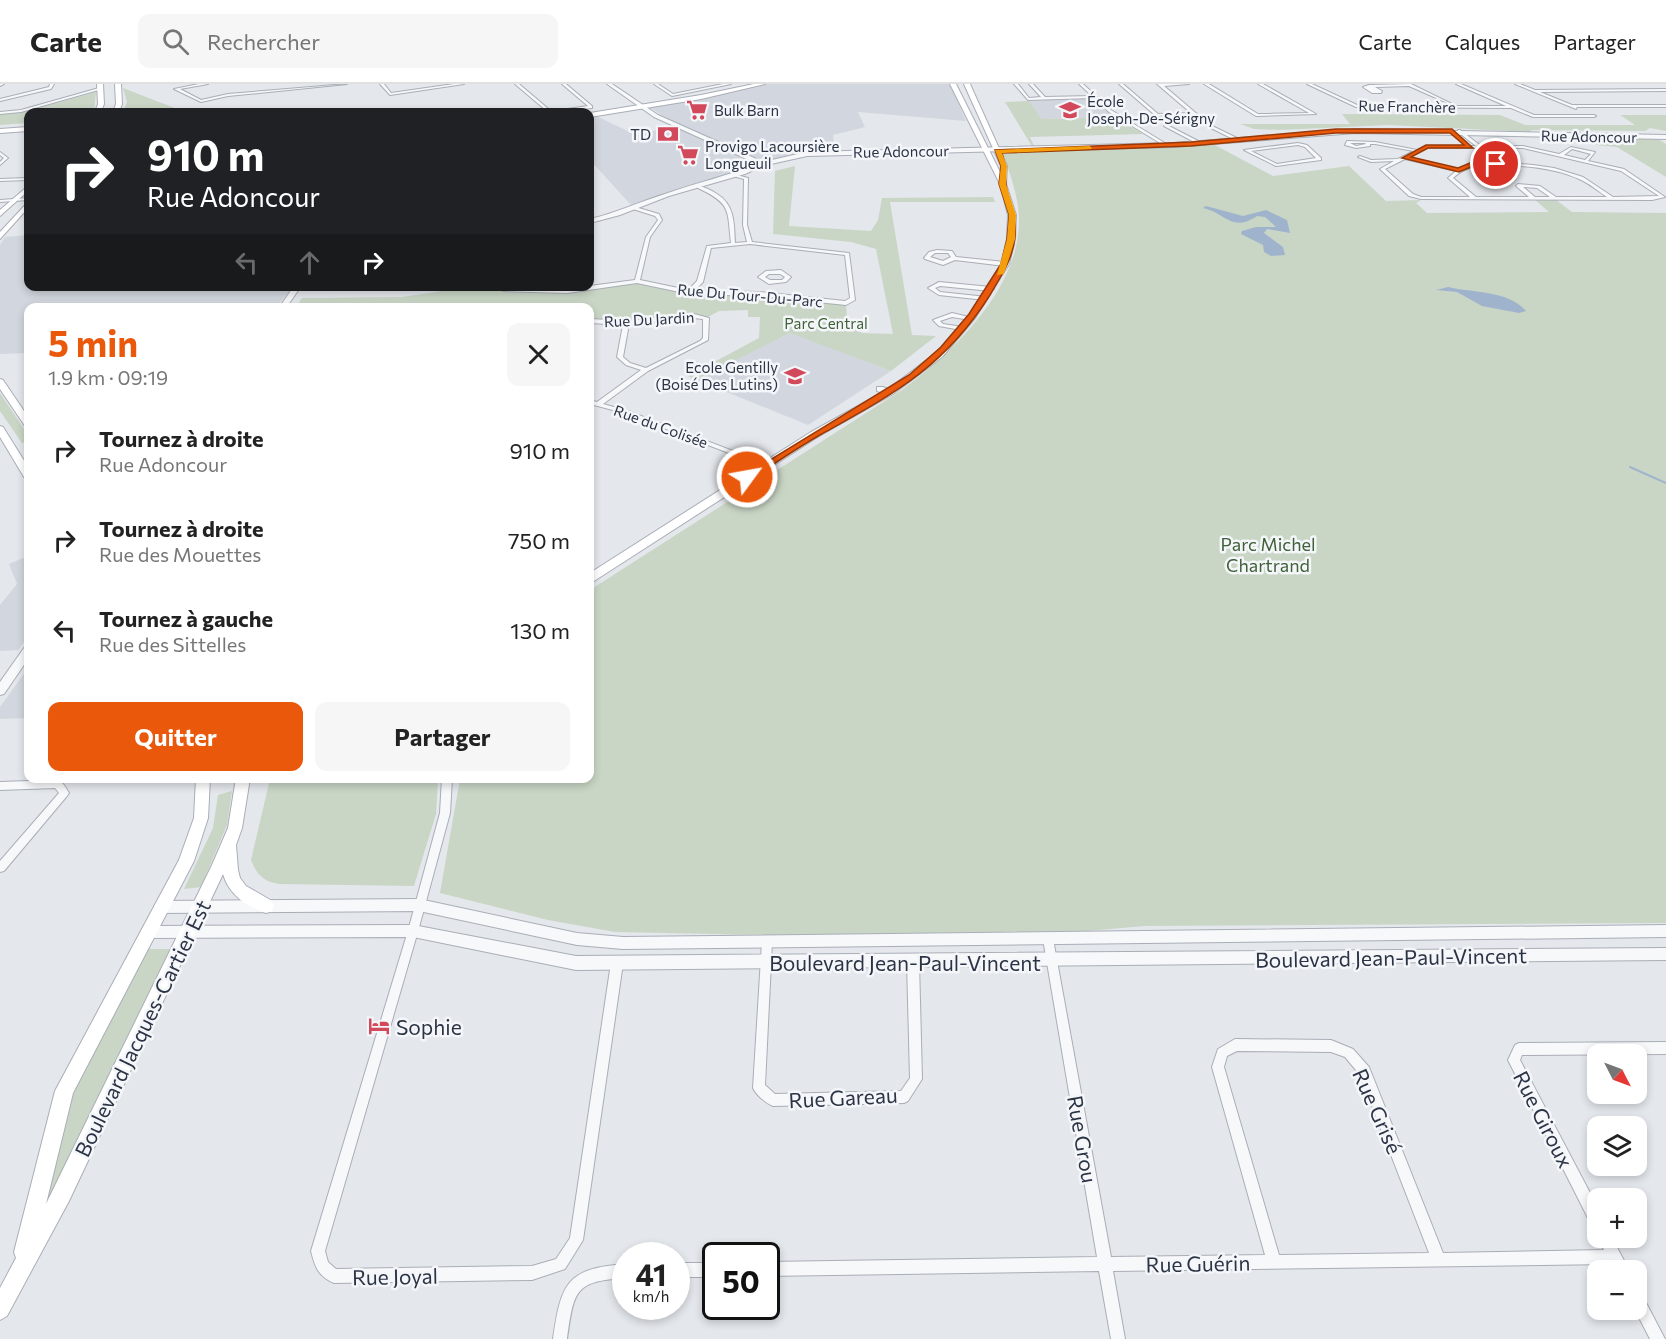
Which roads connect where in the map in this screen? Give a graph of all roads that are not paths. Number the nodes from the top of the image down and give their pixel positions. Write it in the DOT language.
graph roads {
  1 [pos="52,84"];
  2 [pos="118,84"];
  3 [pos="206,84"];
  4 [pos="345,84"];
  5 [pos="382,84"];
  6 [pos="462,84"];
  7 [pos="517,84"];
  8 [pos="564,84"];
  9 [pos="609,84"];
  10 [pos="656,84"];
  11 [pos="702,84"];
  12 [pos="729,84"];
  13 [pos="742,84"];
  14 [pos="762,84"];
  15 [pos="954,84"];
  16 [pos="967,84"];
  17 [pos="1016,84"];
  18 [pos="1032,84"];
  19 [pos="1081,84"];
  20 [pos="1121,84"];
  21 [pos="1186,84"];
  22 [pos="1206,84"];
  23 [pos="1260,84"];
  24 [pos="1308,84"];
  25 [pos="1408,84"];
  26 [pos="1458,84"];
  27 [pos="1516,84"];
  28 [pos="1159,85"];
  29 [pos="283,86"];
  30 [pos="1371,86"];
  31 [pos="100,87"];
  32 [pos="709,89"];
  33 [pos="1666,90"];
  34 [pos="1533,91"];
  35 [pos="1095,97"];
  36 [pos="1044,99"];
  37 [pos="0,100"];
  38 [pos="638,106"];
  39 [pos="1456,106"];
  40 [pos="1510,106"];
  41 [pos="1572,106"];
  42 [pos="1666,106"];
  43 [pos="31,108"];
  44 [pos="100,108"];
  45 [pos="116,108"];
  46 [pos="544,108"];
  47 [pos="584,108"];
  48 [pos="24,110"];
  49 [pos="594,110"];
  50 [pos="0,113"];
  51 [pos="594,114"];
  52 [pos="1165,125"];
  53 [pos="1208,125"];
  54 [pos="24,127"];
  55 [pos="0,129"];
  56 [pos="1452,131"];
  57 [pos="1459,131"];
  58 [pos="1258,137"];
  59 [pos="1666,137"];
  60 [pos="1236,140"];
  61 [pos="1366,142"];
  62 [pos="1199,143"];
  63 [pos="1166,145"];
  64 [pos="1276,146"];
  65 [pos="1471,146"];
  66 [pos="1479,146"];
  67 [pos="998,151"];
  68 [pos="1418,151"];
  69 [pos="986,152"];
  70 [pos="0,153"];
  71 [pos="1561,155"];
  72 [pos="1360,157"];
  73 [pos="1405,158"];
  74 [pos="1572,158"];
  75 [pos="1400,160"];
  76 [pos="1586,161"];
  77 [pos="0,163"];
  78 [pos="762,164"];
  79 [pos="769,167"];
  80 [pos="1459,170"];
  81 [pos="1554,171"];
  82 [pos="735,175"];
  83 [pos="24,179"];
  84 [pos="0,180"];
  85 [pos="1003,184"];
  86 [pos="700,187"];
  87 [pos="24,192"];
  88 [pos="1533,198"];
  89 [pos="1554,198"];
  90 [pos="24,199"];
  91 [pos="1476,199"];
  92 [pos="1613,199"];
  93 [pos="15,200"];
  94 [pos="0,201"];
  95 [pos="634,208"];
  96 [pos="747,208"];
  97 [pos="24,209"];
  98 [pos="730,209"];
  99 [pos="0,214"];
  100 [pos="594,220"];
  101 [pos="0,237"];
  102 [pos="733,243"];
  103 [pos="750,243"];
  104 [pos="954,258"];
  105 [pos="1005,264"];
  106 [pos="637,281"];
  107 [pos="769,282"];
  108 [pos="594,286"];
  109 [pos="991,289"];
  110 [pos="689,292"];
  111 [pos="759,294"];
  112 [pos="985,298"];
  113 [pos="970,318"];
  114 [pos="594,321"];
  115 [pos="626,323"];
  116 [pos="961,328"];
  117 [pos="646,370"];
  118 [pos="0,382"];
  119 [pos="594,403"];
  120 [pos="599,404"];
  121 [pos="24,418"];
  122 [pos="1,433"];
  123 [pos="765,465"];
  124 [pos="24,469"];
  125 [pos="594,575"];
  126 [pos="24,657"];
  127 [pos="0,691"];
  128 [pos="203,783"];
  129 [pos="242,783"];
  130 [pos="447,783"];
  131 [pos="0,786"];
  132 [pos="230,840"];
  133 [pos="0,868"];
  134 [pos="419,905"];
  135 [pos="266,906"];
  136 [pos="161,907"];
  137 [pos="200,907"];
  138 [pos="413,931"];
  139 [pos="1666,931"];
  140 [pos="148,932"];
  141 [pos="188,932"];
  142 [pos="1048,939"];
  143 [pos="767,942"];
  144 [pos="1666,954"];
  145 [pos="1051,961"];
  146 [pos="913,962"];
  147 [pos="617,963"];
  148 [pos="766,963"];
  149 [pos="1666,1048"];
  150 [pos="1587,1202"];
  151 [pos="1610,1248"];
  152 [pos="1615,1257"];
  153 [pos="1439,1260"];
  154 [pos="1617,1260"];
  155 [pos="1274,1262"];
  156 [pos="1105,1264"];
  157 [pos="20,1269"];
  158 [pos="780,1269"];
  159 [pos="612,1272"];
  160 [pos="0,1309"];
  161 [pos="1647,1318"];
  162 [pos="560,1339"];
  163 [pos="1118,1339"];
  164 [pos="1658,1339"];
  1 -- 37 [label="street"];
  2 -- 45 [label="main road"];
  3 -- 29 [label="street"];
  4 -- 29 [label="street"];
  5 -- 6 [label="street"];
  7 -- 46 [label="street"];
  8 -- 47 [label="street"];
  9 -- 38 [label="street"];
  10 -- 32 [label="street"];
  11 -- 32 [label="street"];
  12 -- 32 [label="street"];
  13 -- 38 [label="main road"];
  14 -- 38 [label="main road"];
  15 -- 69 [label="main road"];
  16 -- 67 [label="main road"];
  17 -- 36 [label="street"];
  18 -- 36 [label="street"];
  19 -- 35 [label="street"];
  20 -- 28 [label="street"];
  21 -- 28 [label="street"];
  22 -- 23 [label="street"];
  24 -- 39 [label="street, Rue Franchère"];
  25 -- 30 [label="street"];
  25 -- 39 [label="street"];
  26 -- 40 [label="street"];
  27 -- 34 [label="street"];
  31 -- 43 [label="street"];
  31 -- 44 [label="main road"];
  33 -- 34 [label="street"];
  34 -- 41 [label="street"];
  35 -- 36 [label="street"];
  35 -- 63 [label="street"];
  38 -- 49 [label="main road"];
  38 -- 51 [label="main road"];
  38 -- 78 [label="street"];
  39 -- 40 [label="street, Rue Franchère"];
  40 -- 41 [label="street"];
  41 -- 42 [label="street"];
  48 -- 50 [label="street"];
  52 -- 62 [label="street"];
  53 -- 60 [label="street"];
  54 -- 55 [label="main road"];
  56 -- 57 [label="street, Rue Adoncour"];
  56 -- 58 [label="street, Rue Adoncour"];
  56 -- 65 [label="street"];
  57 -- 59 [label="street, Rue Adoncour"];
  57 -- 66 [label="street"];
  58 -- 60 [label="street, Rue Adoncour"];
  58 -- 64 [label="street"];
  60 -- 62 [label="street, Rue Adoncour"];
  61 -- 68 [label="street"];
  62 -- 63 [label="street, Rue Adoncour"];
  63 -- 67 [label="street, Rue Adoncour"];
  64 -- 64 [label="street"];
  65 -- 66 [label="street"];
  65 -- 68 [label="street"];
  66 -- 71 [label="street"];
  67 -- 69 [label="street, Rue Adoncour"];
  67 -- 85 [label="main road"];
  68 -- 73 [label="street"];
  69 -- 78 [label="street, Rue Adoncour"];
  69 -- 79 [label="street, Rue Adoncour"];
  69 -- 85 [label="main road"];
  70 -- 77 [label="street"];
  71 -- 74 [label="street"];
  71 -- 76 [label="street"];
  72 -- 75 [label="street"];
  73 -- 75 [label="street"];
  73 -- 80 [label="street"];
  74 -- 76 [label="street"];
  74 -- 81 [label="street"];
  75 -- 91 [label="street"];
  76 -- 92 [label="street"];
  78 -- 79 [label="street"];
  78 -- 82 [label="street, Rue Adoncour"];
  79 -- 82 [label="street, Rue Adoncour"];
  80 -- 81 [label="street"];
  80 -- 91 [label="street"];
  81 -- 92 [label="street"];
  82 -- 86 [label="street, Rue Adoncour"];
  82 -- 96 [label="street"];
  83 -- 84 [label="street"];
  85 -- 105 [label="main road"];
  86 -- 95 [label="street, Rue Adoncour"];
  86 -- 98 [label="street"];
  87 -- 93 [label="main road"];
  88 -- 89 [label="street"];
  88 -- 89 [label="street"];
  88 -- 91 [label="street"];
  89 -- 92 [label="street"];
  90 -- 93 [label="street"];
  93 -- 94 [label="street"];
  93 -- 99 [label="main road"];
  95 -- 100 [label="street, Rue Adoncour"];
  95 -- 106 [label="street"];
  96 -- 98 [label="street"];
  96 -- 103 [label="street"];
  97 -- 101 [label="main road"];
  98 -- 102 [label="street"];
  102 -- 103 [label="street"];
  102 -- 110 [label="street"];
  103 -- 111 [label="street, Rue Du Tour-Du-Parc"];
  104 -- 104 [label="street"];
  104 -- 105 [label="street"];
  105 -- 109 [label="main road"];
  106 -- 108 [label="street, Rue Du Tour-Du-Parc"];
  106 -- 110 [label="street, Rue Du Tour-Du-Parc"];
  107 -- 111 [label="street, Rue Du Tour-Du-Parc"];
  109 -- 112 [label="main road"];
  109 -- 112 [label="street"];
  110 -- 111 [label="street, Rue Du Tour-Du-Parc"];
  112 -- 113 [label="main road"];
  113 -- 116 [label="main road"];
  113 -- 116 [label="street"];
  114 -- 115 [label="street, Rue Du Jardin"];
  115 -- 117 [label="street"];
  115 -- 117 [label="street, Rue Du Jardin"];
  116 -- 123 [label="main road"];
  117 -- 120 [label="street, Rue Du Jardin"];
  118 -- 121 [label="main road"];
  119 -- 120 [label="street, Rue du Colisée"];
  120 -- 123 [label="street, Rue du Colisée"];
  122 -- 124 [label="main road"];
  123 -- 125 [label="main road"];
  126 -- 127 [label="street"];
  128 -- 136 [label="main road, Boulevard Jacques-Cartier Est"];
  129 -- 132 [label="main road, Boulevard Jacques-Cartier Est"];
  130 -- 134 [label="street, Rue Joyal"];
  131 -- 133 [label="street"];
  132 -- 135 [label="main road"];
  132 -- 137 [label="main road, Boulevard Jacques-Cartier Est"];
  134 -- 135 [label="street, Boulevard Jean-Paul-Vincent"];
  134 -- 138 [label="street, Rue Joyal"];
  134 -- 143 [label="street, Boulevard Jean-Paul-Vincent"];
  135 -- 137 [label="street, Boulevard Jean-Paul-Vincent"];
  136 -- 137 [label="street, Boulevard Jean-Paul-Vincent"];
  136 -- 140 [label="main road, Boulevard Jacques-Cartier Est"];
  137 -- 141 [label="main road, Boulevard Jacques-Cartier Est"];
  138 -- 141 [label="street, Boulevard Jean-Paul-Vincent"];
  138 -- 147 [label="street, Boulevard Jean-Paul-Vincent"];
  138 -- 147 [label="street, Rue Joyal"];
  139 -- 142 [label="street, Boulevard Jean-Paul-Vincent"];
  140 -- 141 [label="street, Boulevard Jean-Paul-Vincent"];
  140 -- 157 [label="main road, Boulevard Jacques-Cartier Est"];
  141 -- 157 [label="main road, Boulevard Jacques-Cartier Est"];
  142 -- 143 [label="street, Boulevard Jean-Paul-Vincent"];
  142 -- 145 [label="street, Rue Grou"];
  143 -- 148 [label="street, Rue Gareau"];
  144 -- 145 [label="street, Boulevard Jean-Paul-Vincent"];
  145 -- 146 [label="street, Boulevard Jean-Paul-Vincent"];
  145 -- 156 [label="street, Rue Grou"];
  146 -- 148 [label="street, Boulevard Jean-Paul-Vincent"];
  146 -- 148 [label="street, Rue Gareau"];
  147 -- 148 [label="street, Boulevard Jean-Paul-Vincent"];
  149 -- 150 [label="street, Rue Giroux"];
  151 -- 152 [label="street"];
  152 -- 153 [label="street, Rue Guérin"];
  152 -- 154 [label="street"];
  153 -- 155 [label="street, Rue Guérin"];
  153 -- 155 [label="street, Rue Grisé"];
  155 -- 156 [label="street, Rue Guérin"];
  156 -- 158 [label="street, Rue Guérin"];
  156 -- 163 [label="street, Rue Grou"];
  157 -- 160 [label="main road, Boulevard Jacques-Cartier Est"];
  159 -- 162 [label="street"];
  161 -- 164 [label="street"];
}
